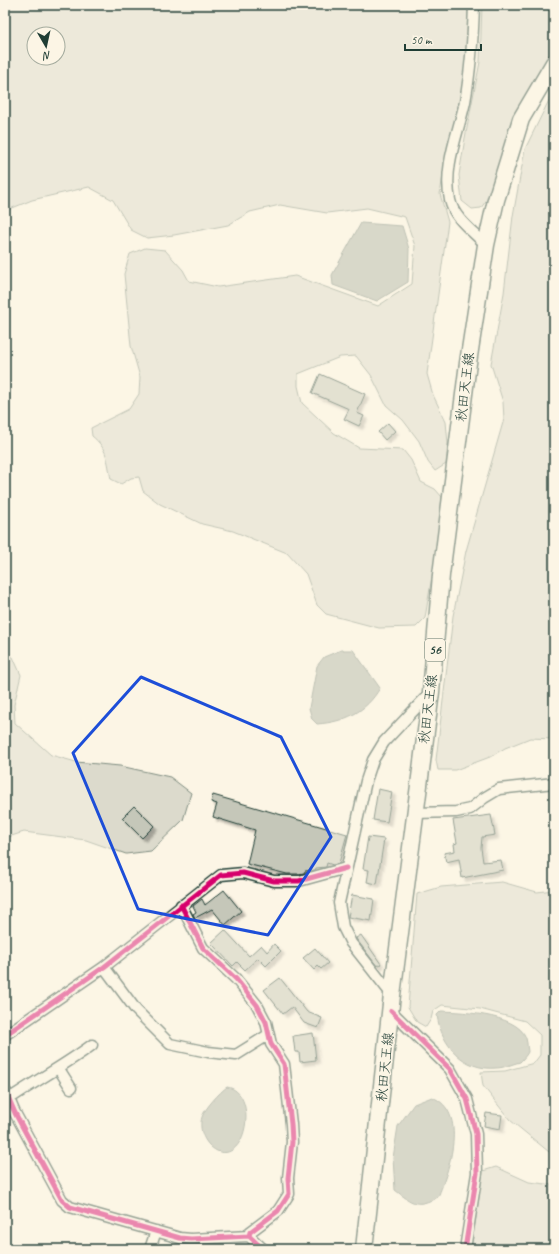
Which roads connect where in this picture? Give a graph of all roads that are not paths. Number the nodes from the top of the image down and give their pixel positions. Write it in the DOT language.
graph roads {
  1 [pos="474,5"];
  2 [pos="554,63"];
  3 [pos="486,245"];
  4 [pos="431,692"];
  5 [pos="554,783"];
  6 [pos="415,813"];
  7 [pos="346,868"];
  8 [pos="181,905"];
  9 [pos="104,967"];
  10 [pos="392,995"];
  11 [pos="391,1011"];
  12 [pos="5,1035"];
  13 [pos="268,1035"];
  14 [pos="92,1045"];
  15 [pos="59,1069"];
  16 [pos="71,1088"];
  17 [pos="7,1094"];
  18 [pos="156,1231"];
  19 [pos="250,1236"];
  20 [pos="192,1244"];
  21 [pos="150,1249"];
  22 [pos="262,1249"];
  23 [pos="364,1249"];
  24 [pos="465,1249"];
  1 -- 3 [label="street"];
  2 -- 3 [label="main road, 秋田天王線 / 56"];
  3 -- 4 [label="main road, 秋田天王線 / 56"];
  4 -- 6 [label="main road, 秋田天王線 / 56"];
  4 -- 7 [label="street"];
  5 -- 6 [label="street"];
  6 -- 10 [label="main road, 秋田天王線 / 56"];
  7 -- 8 [label="street"];
  7 -- 10 [label="street"];
  8 -- 9 [label="street"];
  8 -- 13 [label="street"];
  9 -- 12 [label="street"];
  9 -- 13 [label="street"];
  10 -- 11 [label="main road, 秋田天王線 / 56"];
  11 -- 23 [label="main road, 秋田天王線 / 56"];
  11 -- 24 [label="street"];
  13 -- 19 [label="street"];
  14 -- 15 [label="street"];
  15 -- 16 [label="street"];
  15 -- 17 [label="street"];
  17 -- 18 [label="street"];
  18 -- 20 [label="street"];
  18 -- 21 [label="street"];
  19 -- 20 [label="street"];
  19 -- 22 [label="street"];
}
